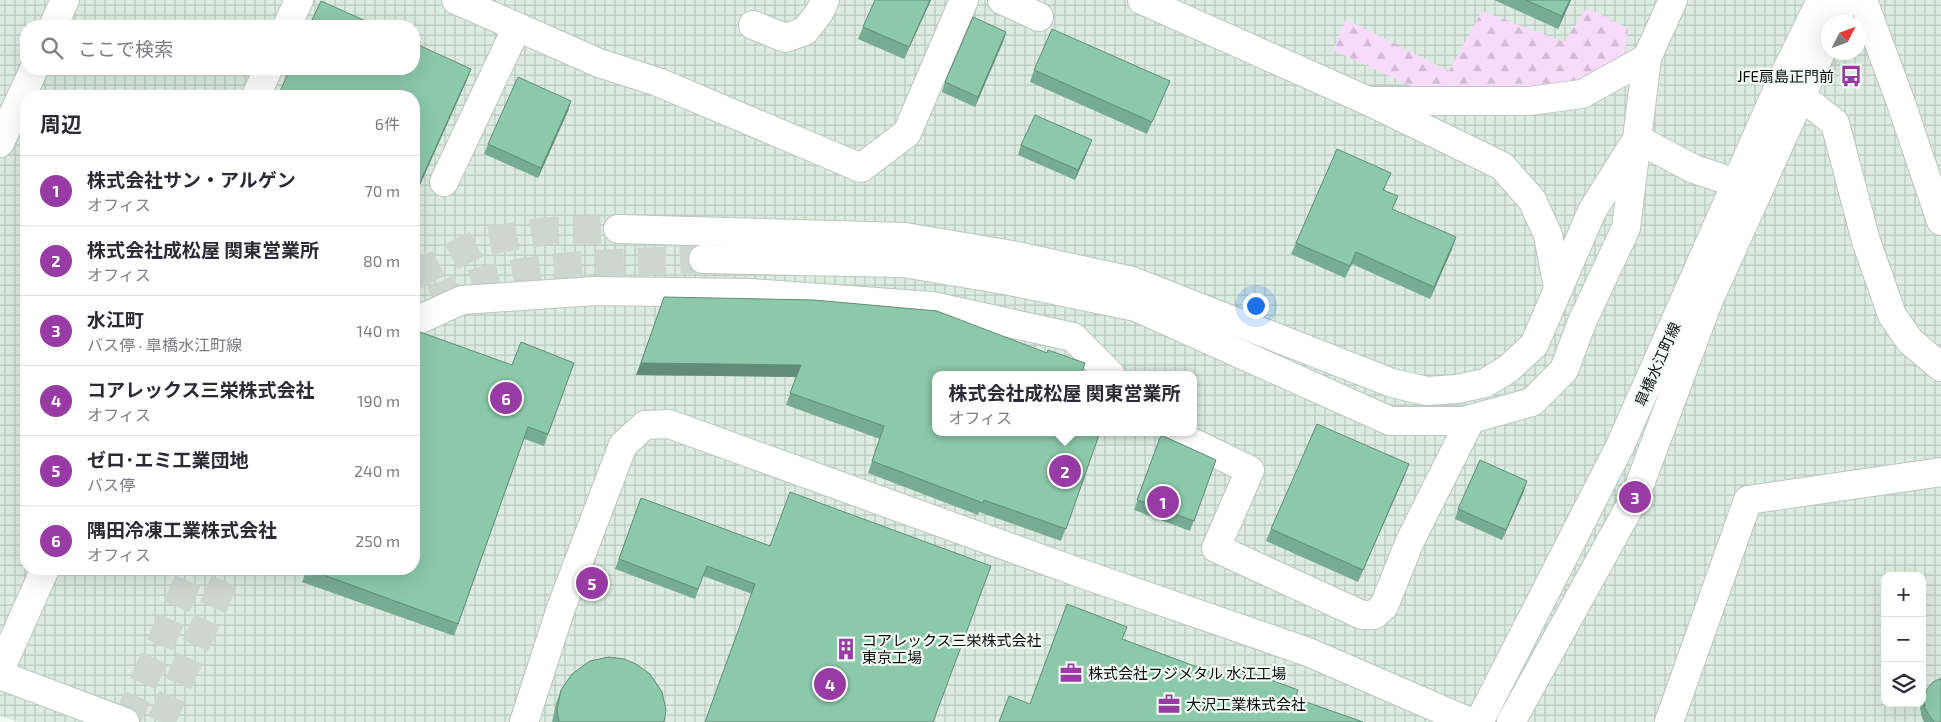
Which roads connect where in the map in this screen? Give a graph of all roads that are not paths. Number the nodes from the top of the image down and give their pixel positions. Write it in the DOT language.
graph roads {
  1 [pos="65,0"];
  2 [pos="299,0"];
  3 [pos="456,0"];
  4 [pos="825,0"];
  5 [pos="964,0"];
  6 [pos="1002,0"];
  7 [pos="1142,0"];
  8 [pos="1674,0"];
  9 [pos="1821,0"];
  10 [pos="1845,0"];
  11 [pos="1863,0"];
  12 [pos="1838,15"];
  13 [pos="1039,17"];
  14 [pos="56,20"];
  15 [pos="290,20"];
  16 [pos="753,25"];
  17 [pos="517,27"];
  18 [pos="1821,53"];
  19 [pos="1648,58"];
  20 [pos="31,75"];
  21 [pos="265,75"];
  22 [pos="24,90"];
  23 [pos="259,90"];
  24 [pos="1802,97"];
  25 [pos="20,99"];
  26 [pos="1368,101"];
  27 [pos="1637,139"];
  28 [pos="0,143"];
  29 [pos="444,182"];
  30 [pos="1747,189"];
  31 [pos="1941,221"];
  32 [pos="618,229"];
  33 [pos="703,259"];
  34 [pos="1558,287"];
  35 [pos="420,319"];
  36 [pos="1941,367"];
  37 [pos="1107,371"];
  38 [pos="1471,419"];
  39 [pos="1179,436"];
  40 [pos="1941,472"];
  41 [pos="42,575"];
  42 [pos="0,670"];
  43 [pos="0,676"];
  44 [pos="125,722"];
  45 [pos="524,722"];
  46 [pos="1470,722"];
  47 [pos="1480,722"];
  48 [pos="1511,722"];
  49 [pos="1669,722"];
  1 -- 14 [label="street"];
  2 -- 15 [label="street"];
  3 -- 17 [label="street"];
  4 -- 16 [label="street"];
  5 -- 17 [label="street"];
  6 -- 13 [label="street"];
  7 -- 26 [label="street"];
  8 -- 19 [label="street"];
  9 -- 30 [label="street, 皐橋水江町線"];
  10 -- 12 [label="street"];
  11 -- 31 [label="street"];
  17 -- 29 [label="street"];
  18 -- 24 [label="street, 皐橋水江町線"];
  19 -- 26 [label="street"];
  19 -- 27 [label="street"];
  20 -- 22 [label="street"];
  21 -- 23 [label="street"];
  24 -- 30 [label="street, 皐橋水江町線"];
  24 -- 36 [label="street"];
  25 -- 28 [label="street"];
  26 -- 34 [label="street"];
  27 -- 30 [label="street"];
  27 -- 34 [label="street"];
  27 -- 38 [label="street"];
  30 -- 47 [label="street, 皐橋水江町線"];
  30 -- 48 [label="street, 皐橋水江町線"];
  32 -- 34 [label="street"];
  33 -- 38 [label="street"];
  35 -- 37 [label="street"];
  38 -- 39 [label="street"];
  40 -- 49 [label="street"];
  41 -- 42 [label="street"];
  43 -- 44 [label="street"];
  45 -- 46 [label="street"];
}
